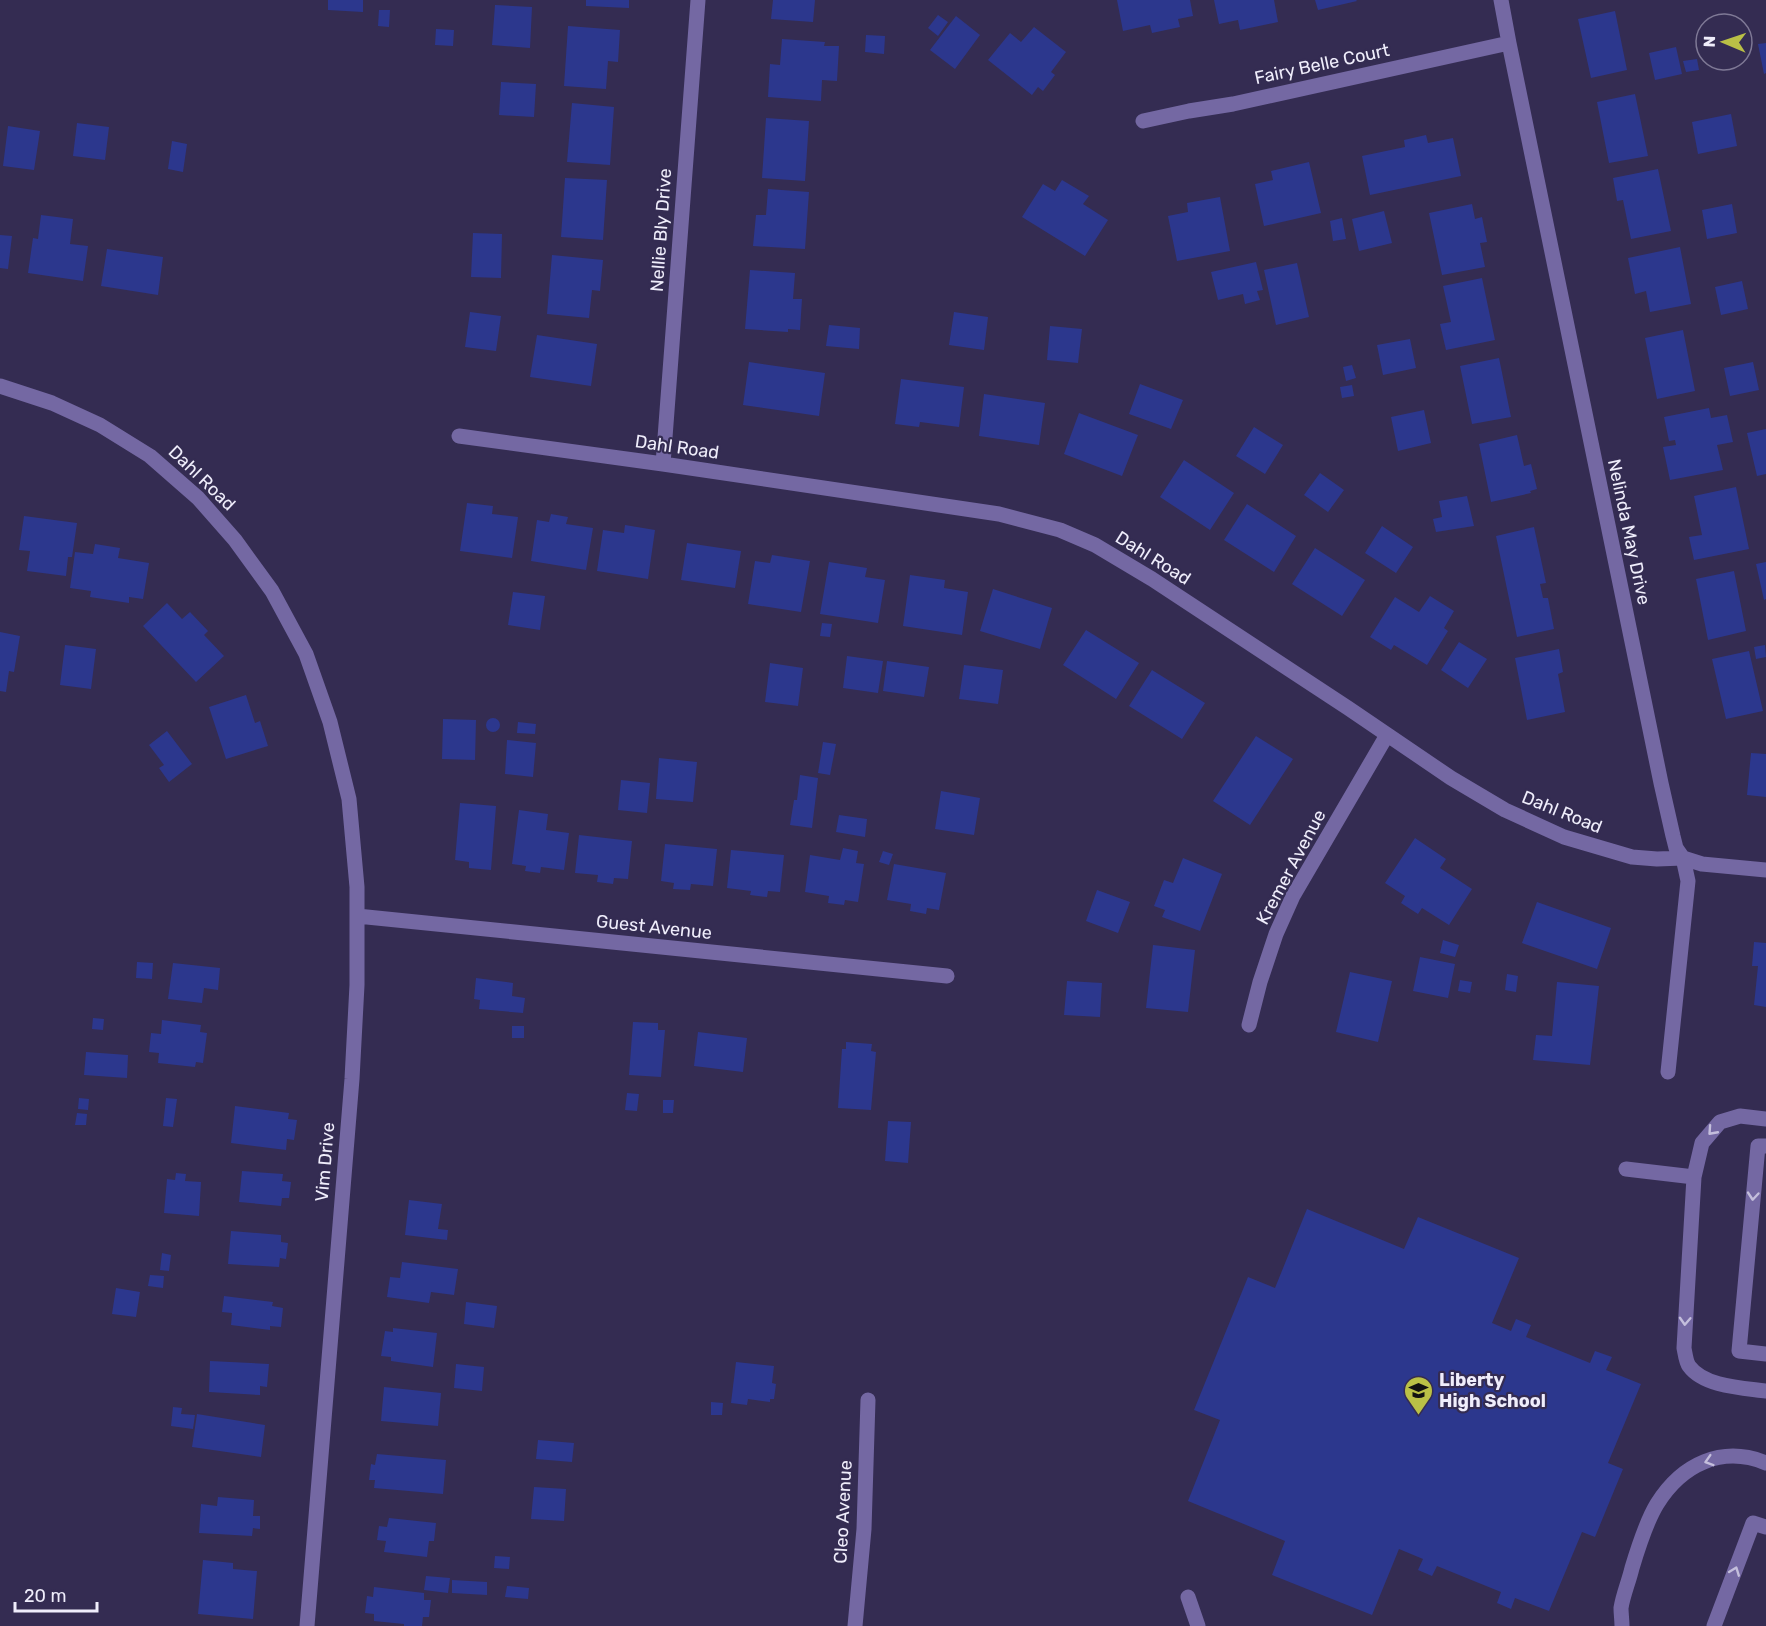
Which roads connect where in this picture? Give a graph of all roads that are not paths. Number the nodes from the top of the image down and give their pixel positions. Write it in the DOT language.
graph roads {
  1 [pos="698,0"];
  2 [pos="1501,0"];
  3 [pos="1509,43"];
  4 [pos="1143,121"];
  5 [pos="0,386"];
  6 [pos="459,436"];
  7 [pos="663,464"];
  8 [pos="323,705"];
  9 [pos="1387,735"];
  10 [pos="1683,858"];
  11 [pos="1766,870"];
  12 [pos="357,916"];
  13 [pos="947,976"];
  14 [pos="1249,1025"];
  15 [pos="1668,1072"];
  16 [pos="1766,1119"];
  17 [pos="1766,1146"];
  18 [pos="1626,1169"];
  19 [pos="1694,1177"];
  20 [pos="1766,1354"];
  21 [pos="1766,1391"];
  22 [pos="868,1400"];
  23 [pos="1766,1463"];
  24 [pos="1766,1527"];
  25 [pos="1188,1597"];
  26 [pos="307,1626"];
  27 [pos="855,1626"];
  28 [pos="1198,1626"];
  29 [pos="1622,1626"];
  30 [pos="1714,1626"];
  1 -- 7 [label="street, Nellie Bly Drive"];
  2 -- 3 [label="street, Nelinda May Drive"];
  3 -- 4 [label="street, Fairy Belle Court"];
  3 -- 10 [label="street, Nelinda May Drive"];
  5 -- 8 [label="street, Dahl Road"];
  6 -- 7 [label="street, Dahl Road"];
  7 -- 9 [label="street, Dahl Road"];
  8 -- 12 [label="street, Vim Drive"];
  9 -- 10 [label="street, Dahl Road"];
  9 -- 14 [label="street, Kremer Avenue"];
  10 -- 11 [label="street, Dahl Road"];
  10 -- 15 [label="street, Nelinda May Drive"];
  12 -- 13 [label="street, Guest Avenue"];
  12 -- 26 [label="street, Vim Drive"];
  16 -- 19 [label="street, one-way"];
  17 -- 20 [label="street, one-way"];
  18 -- 19 [label="street"];
  19 -- 21 [label="street, one-way"];
  22 -- 27 [label="street, Cleo Avenue"];
  23 -- 29 [label="street, one-way"];
  30 -- 24 [label="street, one-way"];
  25 -- 28 [label="street"];
}
